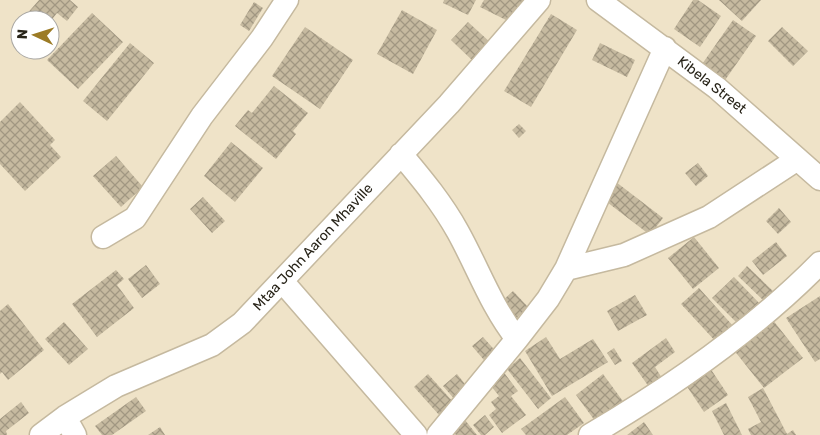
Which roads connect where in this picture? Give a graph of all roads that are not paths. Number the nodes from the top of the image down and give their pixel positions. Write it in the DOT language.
graph roads {
  1 [pos="287,0"];
  2 [pos="539,0"];
  3 [pos="598,0"];
  4 [pos="665,48"];
  5 [pos="401,154"];
  6 [pos="796,160"];
  7 [pos="820,179"];
  8 [pos="103,237"];
  9 [pos="820,263"];
  10 [pos="566,269"];
  11 [pos="282,281"];
  12 [pos="517,340"];
  13 [pos="70,426"];
  14 [pos="41,435"];
  15 [pos="416,435"];
  16 [pos="438,435"];
  17 [pos="590,435"];
  1 -- 8 [label="street"];
  2 -- 5 [label="street, Mtaa John Aaron Mhaville"];
  3 -- 4 [label="street, Kibela Street"];
  4 -- 6 [label="street, Kibela Street"];
  4 -- 10 [label="street"];
  5 -- 11 [label="street, Mtaa John Aaron Mhaville"];
  5 -- 12 [label="street"];
  6 -- 7 [label="street, Kibela Street"];
  6 -- 10 [label="street"];
  9 -- 17 [label="street"];
  10 -- 12 [label="street"];
  11 -- 13 [label="street, Mtaa John Aaron Mhaville"];
  11 -- 15 [label="street"];
  12 -- 16 [label="street"];
  13 -- 14 [label="street, Mtaa John Aaron Mhaville"];
}
